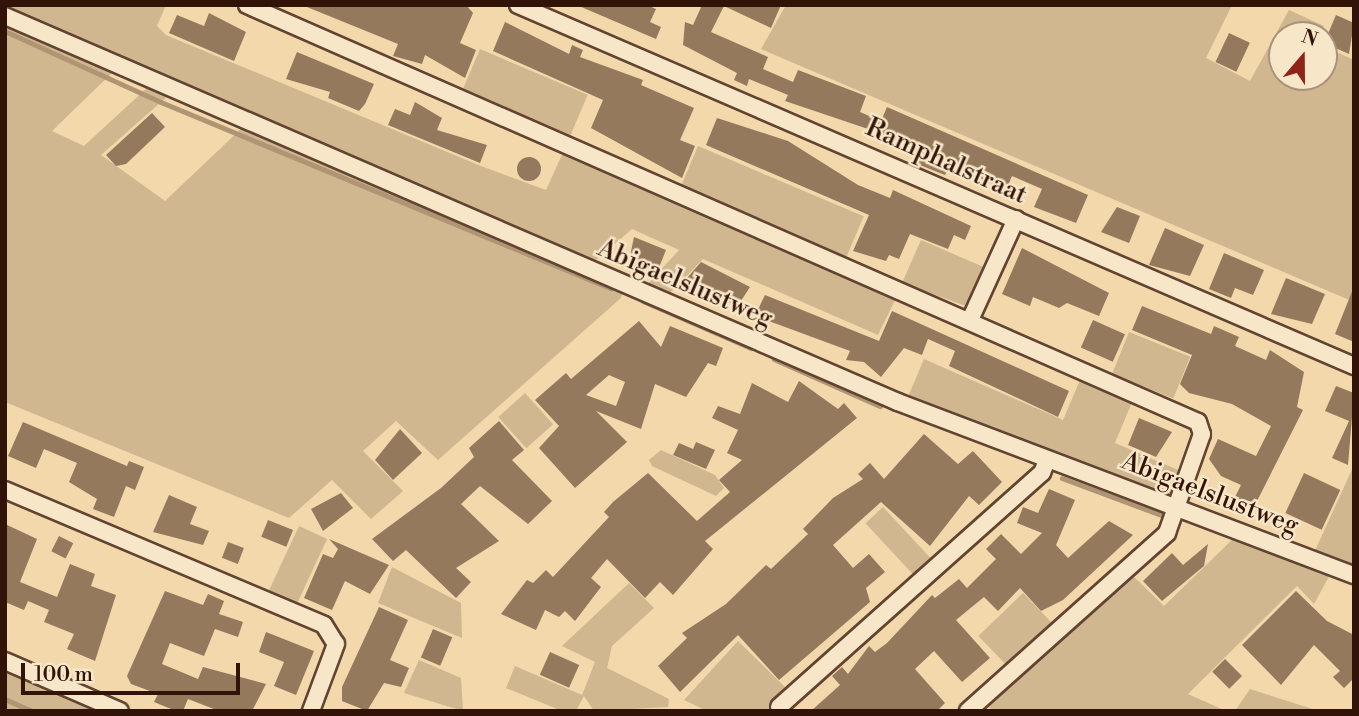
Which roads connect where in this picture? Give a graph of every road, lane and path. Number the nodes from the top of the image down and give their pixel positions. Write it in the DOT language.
graph roads {
  1 [pos="247,5"];
  2 [pos="518,5"];
  3 [pos="5,16"];
  4 [pos="1016,219"];
  5 [pos="970,320"];
  6 [pos="1354,366"];
  7 [pos="1047,460"];
  8 [pos="5,490"];
  9 [pos="1177,508"];
  10 [pos="1354,575"];
  11 [pos="5,661"];
  12 [pos="779,707"];
  13 [pos="120,711"];
  14 [pos="311,711"];
  15 [pos="968,711"];
  1 -- 5 [label="street"];
  2 -- 4 [label="street, Ramphalstraat"];
  3 -- 7 [label="street, Abigaelslustweg"];
  4 -- 5 [label="street"];
  4 -- 6 [label="street, Ramphalstraat"];
  5 -- 9 [label="street"];
  7 -- 9 [label="street, Abigaelslustweg"];
  7 -- 12 [label="street"];
  8 -- 14 [label="street"];
  9 -- 10 [label="street, Abigaelslustweg"];
  9 -- 15 [label="street"];
  11 -- 13 [label="street"];
}
